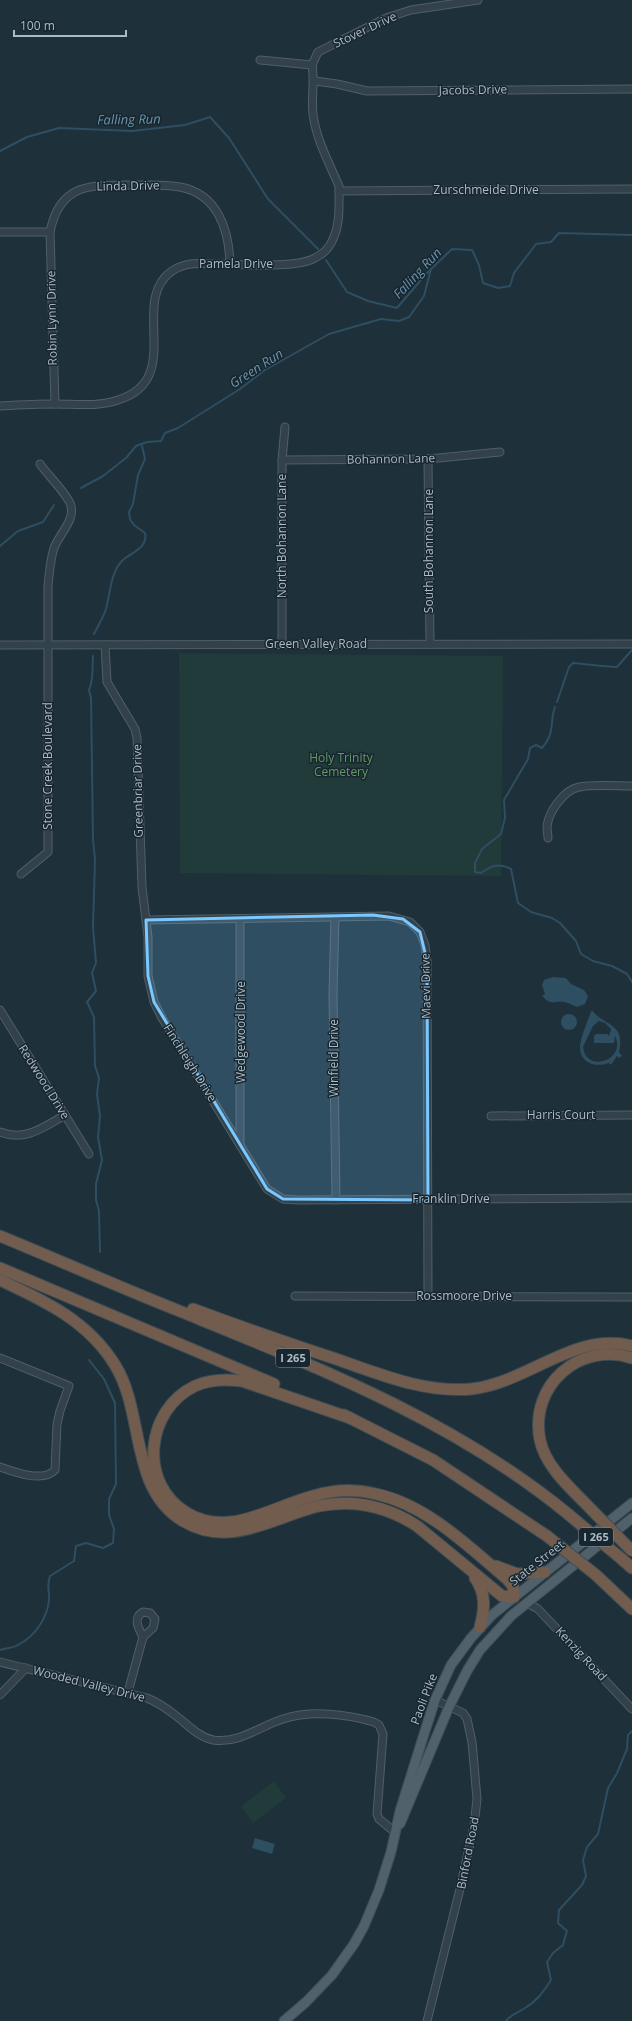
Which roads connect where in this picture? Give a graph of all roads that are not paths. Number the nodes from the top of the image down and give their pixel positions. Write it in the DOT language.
graph roads {
  1 [pos="478,0"];
  2 [pos="260,60"];
  3 [pos="312,65"];
  4 [pos="315,81"];
  5 [pos="632,89"];
  6 [pos="632,189"];
  7 [pos="339,191"];
  8 [pos="0,232"];
  9 [pos="50,232"];
  10 [pos="230,264"];
  11 [pos="55,404"];
  12 [pos="0,406"];
  13 [pos="285,427"];
  14 [pos="500,452"];
  15 [pos="428,459"];
  16 [pos="282,460"];
  17 [pos="40,464"];
  18 [pos="282,644"];
  19 [pos="430,644"];
  20 [pos="632,644"];
  21 [pos="0,645"];
  22 [pos="48,645"];
  23 [pos="105,645"];
  24 [pos="632,786"];
  25 [pos="548,838"];
  26 [pos="21,874"];
  27 [pos="335,917"];
  28 [pos="146,920"];
  29 [pos="240,920"];
  30 [pos="0,1010"];
  31 [pos="65,1115"];
  32 [pos="632,1115"];
  33 [pos="491,1116"];
  34 [pos="0,1132"];
  35 [pos="240,1145"];
  36 [pos="89,1154"];
  37 [pos="272,1194"];
  38 [pos="632,1198"];
  39 [pos="336,1200"];
  40 [pos="428,1200"];
  41 [pos="0,1236"];
  42 [pos="0,1268"];
  43 [pos="0,1280"];
  44 [pos="111,1282"];
  45 [pos="295,1296"];
  46 [pos="428,1296"];
  47 [pos="632,1297"];
  48 [pos="632,1346"];
  49 [pos="0,1358"];
  50 [pos="632,1358"];
  51 [pos="350,1418"];
  52 [pos="0,1467"];
  53 [pos="632,1503"];
  54 [pos="632,1518"];
  55 [pos="632,1552"];
  56 [pos="486,1562"];
  57 [pos="462,1564"];
  58 [pos="628,1564"];
  59 [pos="546,1572"];
  60 [pos="514,1597"];
  61 [pos="527,1603"];
  62 [pos="632,1608"];
  63 [pos="480,1627"];
  64 [pos="144,1637"];
  65 [pos="0,1662"];
  66 [pos="26,1668"];
  67 [pos="128,1692"];
  68 [pos="0,1695"];
  69 [pos="435,1700"];
  70 [pos="449,1707"];
  71 [pos="632,1709"];
  72 [pos="396,1833"];
  73 [pos="284,2021"];
  74 [pos="427,2021"];
  1 -- 3 [label="street, Stover Drive"];
  2 -- 3 [label="street"];
  3 -- 4 [label="street, Pamela Drive"];
  4 -- 5 [label="street, Jacobs Drive"];
  4 -- 7 [label="street, Pamela Drive"];
  6 -- 7 [label="street, Zurschmeide Drive"];
  7 -- 10 [label="street, Pamela Drive"];
  8 -- 9 [label="street"];
  9 -- 10 [label="street, Linda Drive"];
  9 -- 11 [label="street, Robin Lynn Drive"];
  10 -- 11 [label="street, Pamela Drive"];
  11 -- 12 [label="street, Pamela Drive"];
  13 -- 16 [label="street, North Bohannon Lane"];
  14 -- 15 [label="street, Bohannon Lane"];
  15 -- 16 [label="street, Bohannon Lane"];
  15 -- 19 [label="street, South Bohannon Lane"];
  16 -- 18 [label="street, North Bohannon Lane"];
  17 -- 22 [label="street"];
  18 -- 19 [label="street, Green Valley Road"];
  18 -- 23 [label="street, Green Valley Road"];
  19 -- 20 [label="street, Green Valley Road"];
  21 -- 22 [label="street, Green Valley Road"];
  22 -- 23 [label="street, Green Valley Road"];
  22 -- 26 [label="street, Stone Creek Boulevard"];
  23 -- 28 [label="street, Greenbriar Drive"];
  24 -- 25 [label="street"];
  27 -- 29 [label="street, Maevi Drive"];
  27 -- 39 [label="street, Winfield Drive"];
  27 -- 40 [label="street, Maevi Drive"];
  28 -- 29 [label="street, Maevi Drive"];
  28 -- 35 [label="street, Finchleigh Drive"];
  29 -- 35 [label="street, Wedgewood Drive"];
  30 -- 31 [label="street, Redwood Drive"];
  31 -- 34 [label="street"];
  31 -- 36 [label="street, Redwood Drive"];
  32 -- 33 [label="street, Harris Court"];
  35 -- 37 [label="street, Finchleigh Drive"];
  37 -- 39 [label="street, Franklin Drive"];
  38 -- 40 [label="street, Franklin Drive"];
  39 -- 40 [label="street, Franklin Drive"];
  40 -- 46 [label="street, Maevi Drive"];
  41 -- 44 [label="highway, I 265"];
  42 -- 51 [label="highway, I 265"];
  43 -- 57 [label="highway"];
  44 -- 48 [label="highway"];
  44 -- 58 [label="highway, I 265, bridge"];
  45 -- 46 [label="street, Rossmoore Drive"];
  46 -- 47 [label="street, Rossmoore Drive"];
  49 -- 52 [label="street"];
  50 -- 55 [label="highway, bridge"];
  51 -- 56 [label="highway"];
  51 -- 62 [label="highway, I 265, bridge"];
  53 -- 59 [label="main road, State Street"];
  54 -- 61 [label="main road, State Street"];
  56 -- 59 [label="highway"];
  56 -- 60 [label="highway"];
  57 -- 60 [label="highway"];
  57 -- 63 [label="highway"];
  59 -- 60 [label="main road, State Street"];
  60 -- 61 [label="main road"];
  60 -- 63 [label="main road, Paoli Pike"];
  61 -- 70 [label="main road, Paoli Pike"];
  61 -- 71 [label="street, Kenzig Road"];
  63 -- 69 [label="main road, Paoli Pike"];
  64 -- 67 [label="street"];
  65 -- 66 [label="street, Wooded Valley Drive"];
  66 -- 67 [label="street, Wooded Valley Drive"];
  66 -- 68 [label="street"];
  67 -- 72 [label="street, Wooded Valley Drive"];
  69 -- 70 [label="street, Binford Road"];
  69 -- 72 [label="main road, Paoli Pike"];
  70 -- 72 [label="main road, Paoli Pike"];
  70 -- 74 [label="street, Binford Road"];
  72 -- 73 [label="main road, Paoli Pike"];
}
